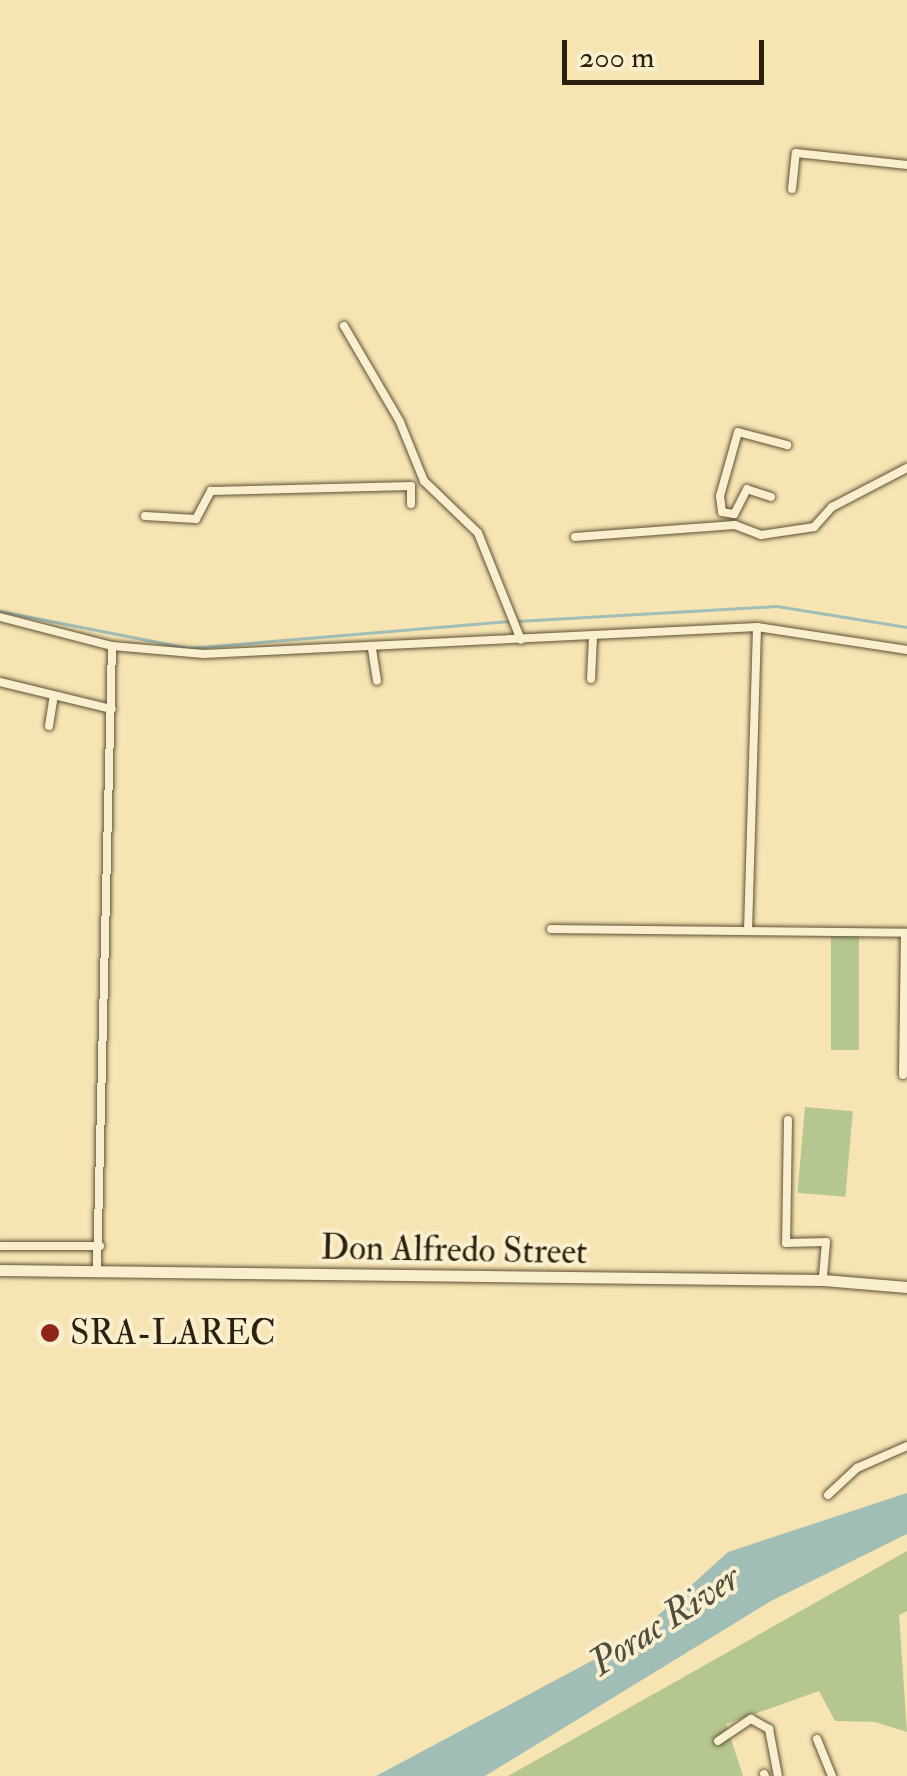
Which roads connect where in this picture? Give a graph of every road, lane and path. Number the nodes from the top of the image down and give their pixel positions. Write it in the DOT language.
graph roads {
  1 [pos="907,164"];
  2 [pos="792,189"];
  3 [pos="344,326"];
  4 [pos="787,446"];
  5 [pos="907,468"];
  6 [pos="770,497"];
  7 [pos="411,504"];
  8 [pos="145,516"];
  9 [pos="575,537"];
  10 [pos="0,618"];
  11 [pos="757,627"];
  12 [pos="592,636"];
  13 [pos="521,638"];
  14 [pos="112,646"];
  15 [pos="372,649"];
  16 [pos="907,650"];
  17 [pos="591,679"];
  18 [pos="377,681"];
  19 [pos="0,682"];
  20 [pos="54,696"];
  21 [pos="112,708"];
  22 [pos="49,726"];
  23 [pos="551,929"];
  24 [pos="748,931"];
  25 [pos="906,933"];
  26 [pos="904,1074"];
  27 [pos="788,1120"];
  28 [pos="0,1246"];
  29 [pos="100,1246"];
  30 [pos="0,1270"];
  31 [pos="97,1272"];
  32 [pos="823,1280"];
  33 [pos="907,1287"];
  34 [pos="907,1446"];
  35 [pos="828,1494"];
  36 [pos="817,1739"];
  37 [pos="718,1741"];
  38 [pos="778,1776"];
  39 [pos="832,1776"];
  1 -- 2 [label="street"];
  3 -- 13 [label="street"];
  4 -- 6 [label="street"];
  5 -- 9 [label="street"];
  7 -- 8 [label="street"];
  10 -- 14 [label="street"];
  11 -- 12 [label="street"];
  11 -- 16 [label="street"];
  11 -- 24 [label="street"];
  12 -- 13 [label="street"];
  12 -- 17 [label="street"];
  13 -- 15 [label="street"];
  14 -- 15 [label="street"];
  14 -- 21 [label="street"];
  15 -- 18 [label="street"];
  19 -- 20 [label="street"];
  20 -- 21 [label="street"];
  20 -- 22 [label="street"];
  21 -- 29 [label="street"];
  23 -- 24 [label="street"];
  24 -- 25 [label="street"];
  25 -- 26 [label="street"];
  27 -- 32 [label="street"];
  28 -- 29 [label="street"];
  29 -- 31 [label="street"];
  30 -- 31 [label="street, Don Alfredo Street"];
  31 -- 32 [label="street, Don Alfredo Street"];
  32 -- 33 [label="street, Don Alfredo Street"];
  34 -- 35 [label="street"];
  36 -- 39 [label="street"];
  37 -- 38 [label="street"];
}
